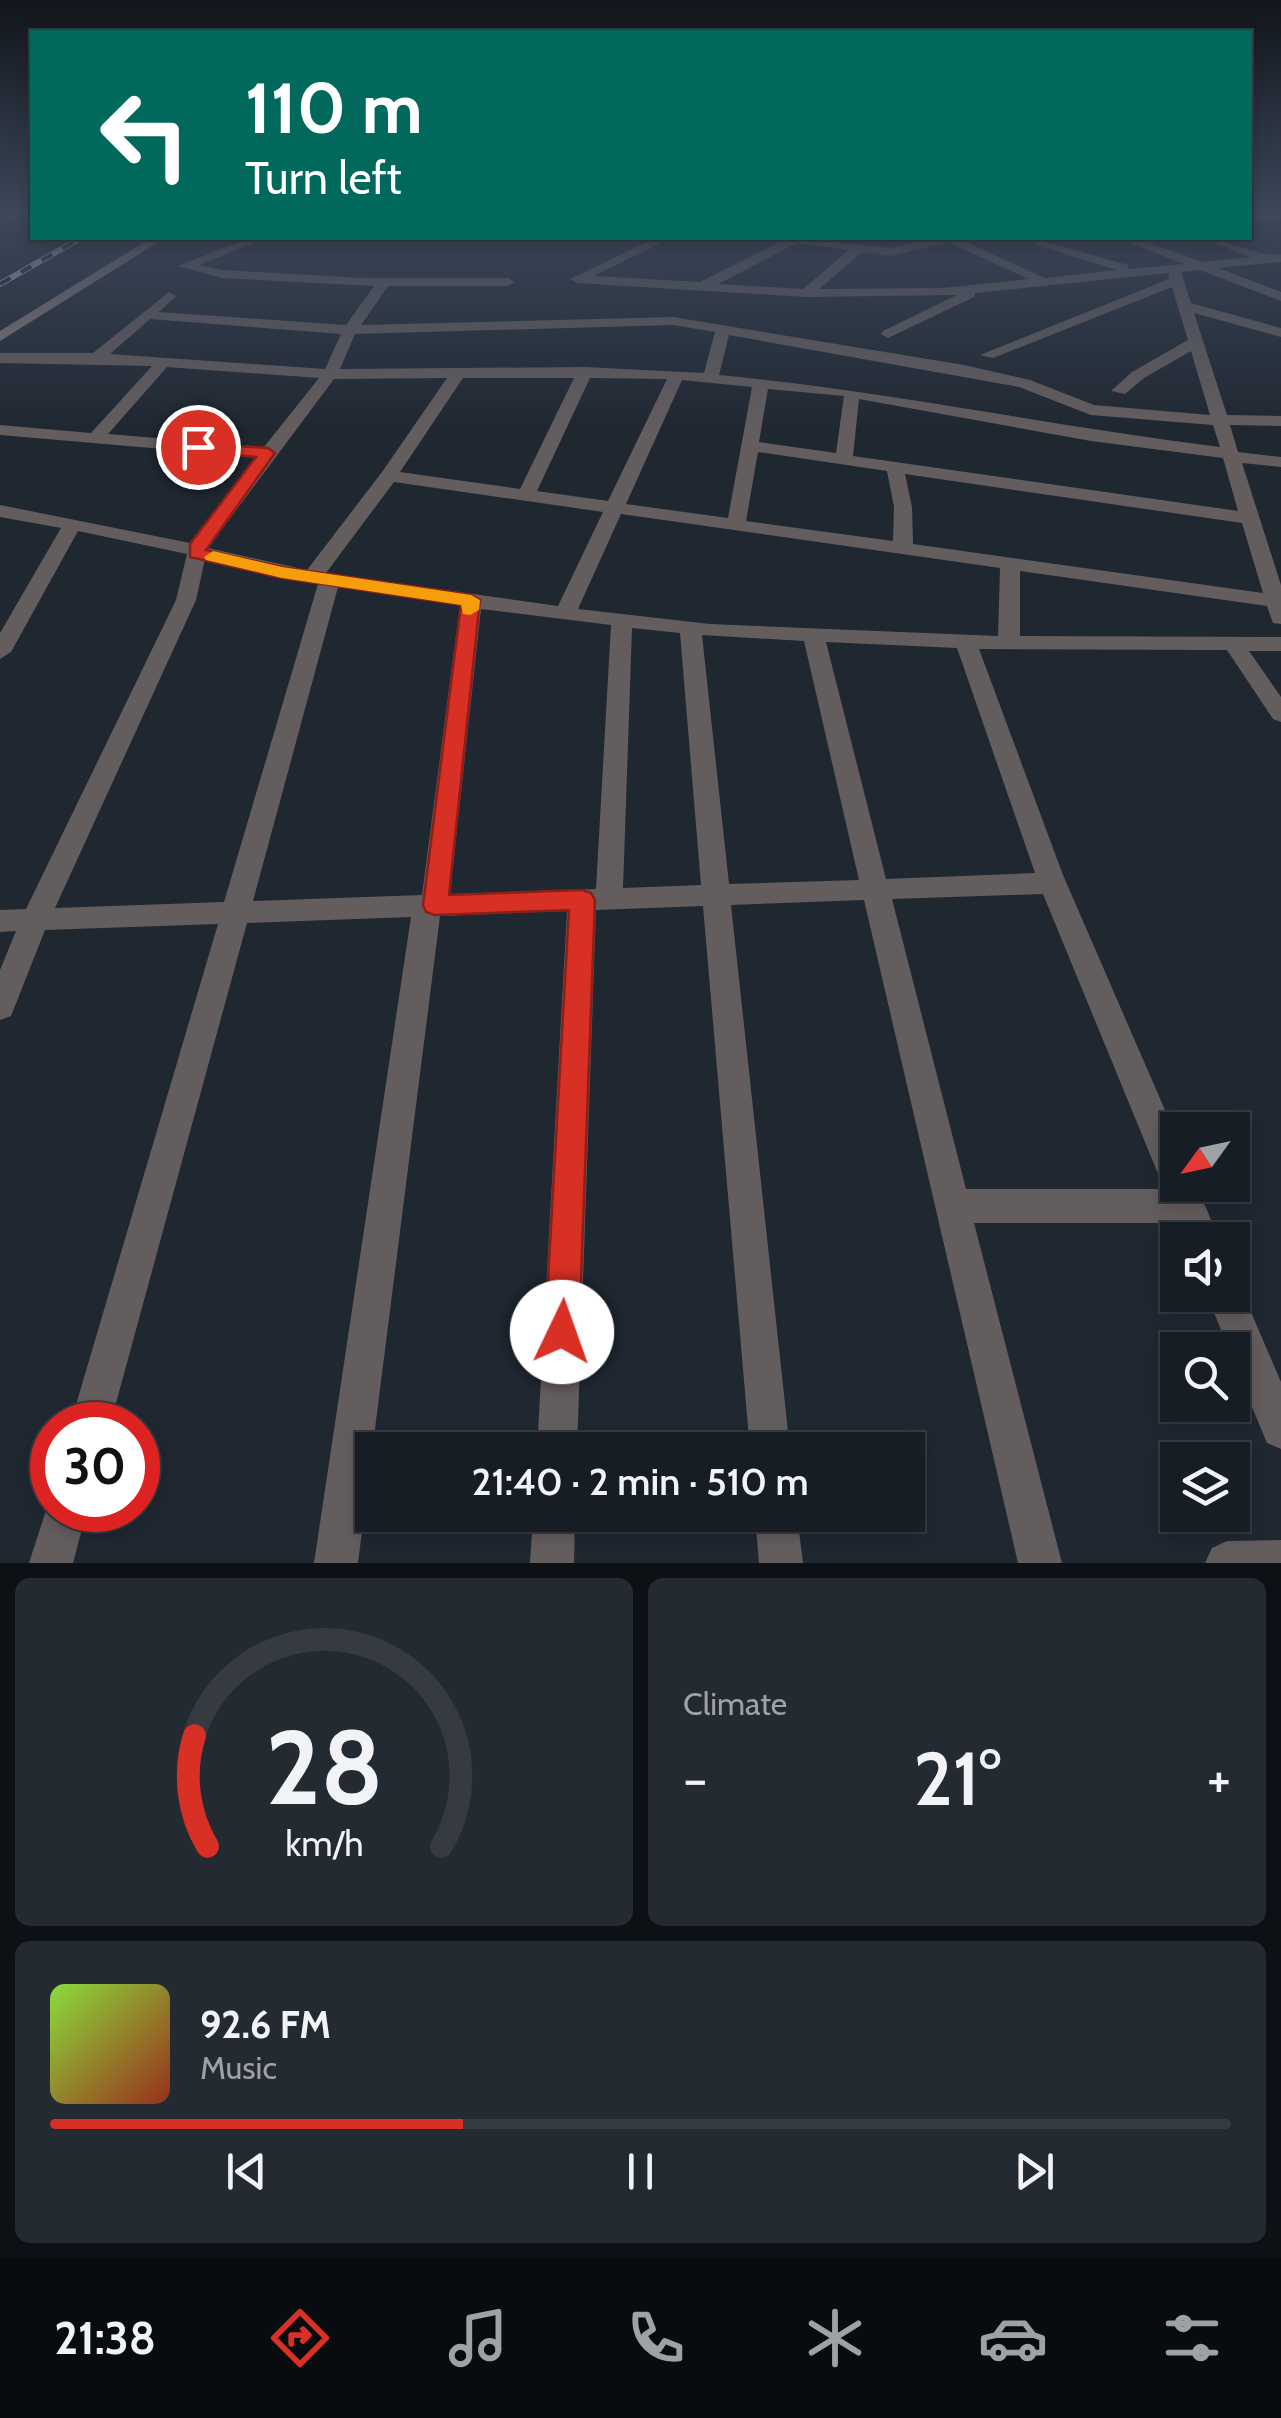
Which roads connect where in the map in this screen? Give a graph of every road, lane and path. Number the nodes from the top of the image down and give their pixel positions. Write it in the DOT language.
graph roads {
  1 [pos="56,286"];
  2 [pos="81,286"];
  3 [pos="381,286"];
  4 [pos="661,286"];
  5 [pos="704,286"];
  6 [pos="814,286"];
  7 [pos="1013,286"];
  8 [pos="1149,286"];
  9 [pos="1178,286"];
  10 [pos="1250,286"];
  11 [pos="698,289"];
  12 [pos="974,292"];
  13 [pos="806,293"];
  14 [pos="169,296"];
  15 [pos="1281,297"];
  16 [pos="1184,306"];
  17 [pos="148,315"];
  18 [pos="0,320"];
  19 [pos="723,328"];
  20 [pos="350,330"];
  21 [pos="1281,333"];
  22 [pos="888,334"];
  23 [pos="0,336"];
  24 [pos="1196,342"];
  25 [pos="988,356"];
  26 [pos="0,358"];
  27 [pos="98,358"];
  28 [pos="163,363"];
  29 [pos="458,372"];
  30 [pos="585,372"];
  31 [pos="330,374"];
  32 [pos="677,375"];
  33 [pos="711,378"];
  34 [pos="761,382"];
  35 [pos="1119,391"];
  36 [pos="852,393"];
  37 [pos="1220,420"];
  38 [pos="1281,421"];
  39 [pos="0,430"];
  40 [pos="95,439"];
  41 [pos="750,446"];
  42 [pos="268,453"];
  43 [pos="1230,455"];
  44 [pos="844,460"];
  45 [pos="1281,462"];
  46 [pos="895,467"];
  47 [pos="389,476"];
  48 [pos="526,495"];
  49 [pos="618,508"];
  50 [pos="0,511"];
  51 [pos="73,523"];
  52 [pos="736,525"];
  53 [pos="1253,527"];
  54 [pos="1281,539"];
  55 [pos="903,548"];
  56 [pos="196,553"];
  57 [pos="1010,564"];
  58 [pos="321,578"];
  59 [pos="471,600"];
  60 [pos="1278,610"];
  61 [pos="565,614"];
  62 [pos="622,620"];
  63 [pos="690,628"];
  64 [pos="814,635"];
  65 [pos="966,642"];
  66 [pos="1009,643"];
  67 [pos="1233,643"];
  68 [pos="1281,644"];
  69 [pos="0,652"];
  70 [pos="1281,714"];
  71 [pos="1055,883"];
  72 [pos="876,889"];
  73 [pos="716,895"];
  74 [pos="596,899"];
  75 [pos="431,905"];
  76 [pos="234,912"];
  77 [pos="35,920"];
  78 [pos="0,921"];
  79 [pos="0,1008"];
  80 [pos="1160,1138"];
  81 [pos="1160,1192"];
  82 [pos="952,1206"];
  83 [pos="1232,1312"];
  84 [pos="96,1402"];
  85 [pos="1281,1429"];
  86 [pos="558,1432"];
  87 [pos="768,1432"];
  88 [pos="60,1532"];
  89 [pos="553,1532"];
  90 [pos="778,1532"];
  91 [pos="1281,1562"];
  92 [pos="51,1563"];
  93 [pos="336,1563"];
  94 [pos="552,1563"];
  95 [pos="781,1563"];
  96 [pos="1040,1563"];
  97 [pos="1227,1563"];
  1 -- 18 [label="main road"];
  2 -- 23 [label="main road"];
  3 -- 20 [label="street"];
  4 -- 11 [label="street"];
  5 -- 11 [label="street"];
  6 -- 13 [label="street"];
  7 -- 12 [label="street"];
  8 -- 25 [label="street"];
  9 -- 16 [label="street"];
  10 -- 15 [label="street"];
  11 -- 13 [label="street"];
  12 -- 13 [label="street"];
  12 -- 22 [label="street"];
  14 -- 17 [label="street"];
  16 -- 21 [label="street"];
  16 -- 24 [label="street"];
  17 -- 20 [label="street"];
  17 -- 27 [label="street"];
  19 -- 20 [label="street"];
  19 -- 33 [label="street"];
  19 -- 37 [label="street"];
  20 -- 31 [label="street"];
  24 -- 35 [label="street"];
  24 -- 37 [label="street"];
  26 -- 27 [label="street"];
  27 -- 28 [label="street"];
  28 -- 31 [label="street"];
  28 -- 40 [label="street"];
  29 -- 30 [label="street"];
  29 -- 31 [label="street"];
  29 -- 47 [label="street"];
  30 -- 32 [label="street"];
  30 -- 48 [label="street"];
  31 -- 42 [label="street"];
  32 -- 33 [label="street"];
  32 -- 49 [label="street"];
  33 -- 34 [label="street"];
  34 -- 36 [label="street"];
  34 -- 41 [label="street"];
  36 -- 43 [label="street"];
  36 -- 44 [label="street"];
  37 -- 38 [label="street"];
  37 -- 43 [label="street"];
  39 -- 40 [label="street"];
  40 -- 42 [label="street"];
  41 -- 44 [label="street"];
  41 -- 52 [label="street"];
  42 -- 56 [label="street"];
  43 -- 45 [label="street"];
  43 -- 53 [label="street"];
  44 -- 46 [label="street"];
  46 -- 53 [label="street"];
  46 -- 55 [label="street"];
  47 -- 48 [label="street"];
  47 -- 58 [label="street"];
  48 -- 49 [label="street"];
  49 -- 52 [label="street"];
  49 -- 61 [label="street"];
  50 -- 51 [label="street"];
  51 -- 56 [label="street"];
  51 -- 69 [label="street"];
  52 -- 55 [label="street"];
  53 -- 54 [label="street"];
  53 -- 60 [label="street"];
  55 -- 57 [label="street"];
  56 -- 58 [label="street"];
  56 -- 77 [label="street"];
  57 -- 60 [label="street"];
  57 -- 66 [label="street"];
  58 -- 59 [label="street"];
  58 -- 76 [label="street"];
  59 -- 61 [label="street"];
  59 -- 75 [label="street"];
  61 -- 62 [label="street"];
  62 -- 63 [label="street"];
  62 -- 74 [label="street"];
  63 -- 64 [label="street"];
  63 -- 73 [label="street"];
  64 -- 65 [label="street"];
  64 -- 72 [label="street"];
  65 -- 66 [label="street"];
  65 -- 71 [label="street"];
  66 -- 67 [label="street"];
  67 -- 68 [label="street"];
  67 -- 70 [label="street"];
  71 -- 72 [label="street"];
  71 -- 80 [label="street"];
  72 -- 73 [label="street"];
  72 -- 82 [label="street"];
  73 -- 74 [label="street"];
  73 -- 87 [label="street"];
  74 -- 75 [label="street"];
  74 -- 86 [label="street"];
  75 -- 76 [label="street"];
  75 -- 93 [label="street"];
  76 -- 77 [label="street"];
  76 -- 84 [label="street"];
  77 -- 78 [label="street"];
  77 -- 79 [label="street"];
  81 -- 82 [label="street"];
  82 -- 96 [label="street"];
  83 -- 85 [label="street"];
  88 -- 92 [label="street"];
  89 -- 94 [label="street"];
  90 -- 95 [label="street"];
  91 -- 97 [label="street"];
}
